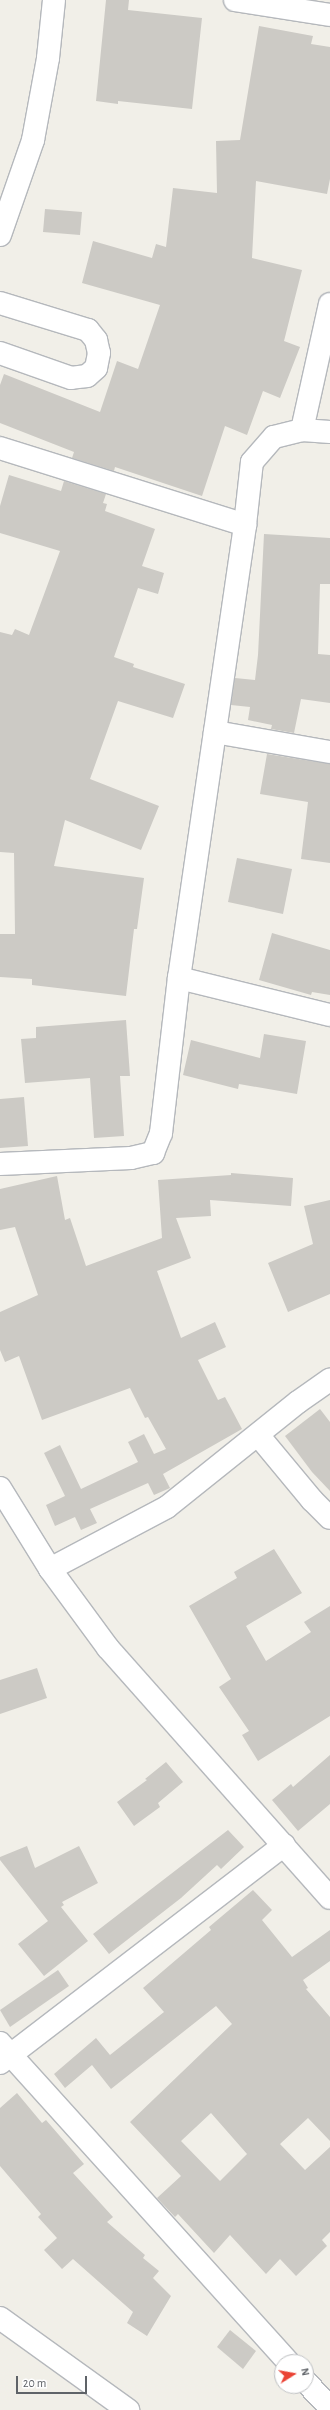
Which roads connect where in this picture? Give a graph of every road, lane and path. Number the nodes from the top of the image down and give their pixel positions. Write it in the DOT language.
graph roads {
  1 [pos="54,0"];
  2 [pos="235,0"];
  3 [pos="330,15"];
  4 [pos="0,235"];
  5 [pos="0,303"];
  6 [pos="330,304"];
  7 [pos="0,353"];
  8 [pos="302,430"];
  9 [pos="330,432"];
  10 [pos="0,448"];
  11 [pos="246,525"];
  12 [pos="215,732"];
  13 [pos="330,752"];
  14 [pos="178,978"];
  15 [pos="330,1015"];
  16 [pos="0,1164"];
  17 [pos="330,1380"];
  18 [pos="258,1435"];
  19 [pos="0,1488"];
  20 [pos="330,1518"];
  21 [pos="50,1569"];
  22 [pos="284,1846"];
  23 [pos="330,1898"];
  24 [pos="3,2054"];
  25 [pos="0,2318"];
  26 [pos="281,2354"];
  27 [pos="314,2391"];
  28 [pos="330,2408"];
  29 [pos="128,2410"];
  1 -- 4 [label="street"];
  2 -- 3 [label="street"];
  5 -- 7 [label="street"];
  6 -- 8 [label="street"];
  8 -- 9 [label="street"];
  8 -- 11 [label="street"];
  10 -- 11 [label="street"];
  11 -- 12 [label="street"];
  12 -- 13 [label="street"];
  12 -- 14 [label="street"];
  14 -- 15 [label="street"];
  14 -- 16 [label="street"];
  17 -- 18 [label="street"];
  18 -- 20 [label="street"];
  18 -- 21 [label="street"];
  19 -- 21 [label="street"];
  21 -- 22 [label="street"];
  22 -- 23 [label="street"];
  22 -- 24 [label="street"];
  24 -- 26 [label="street"];
  25 -- 29 [label="street"];
  27 -- 28 [label="street"];
}
